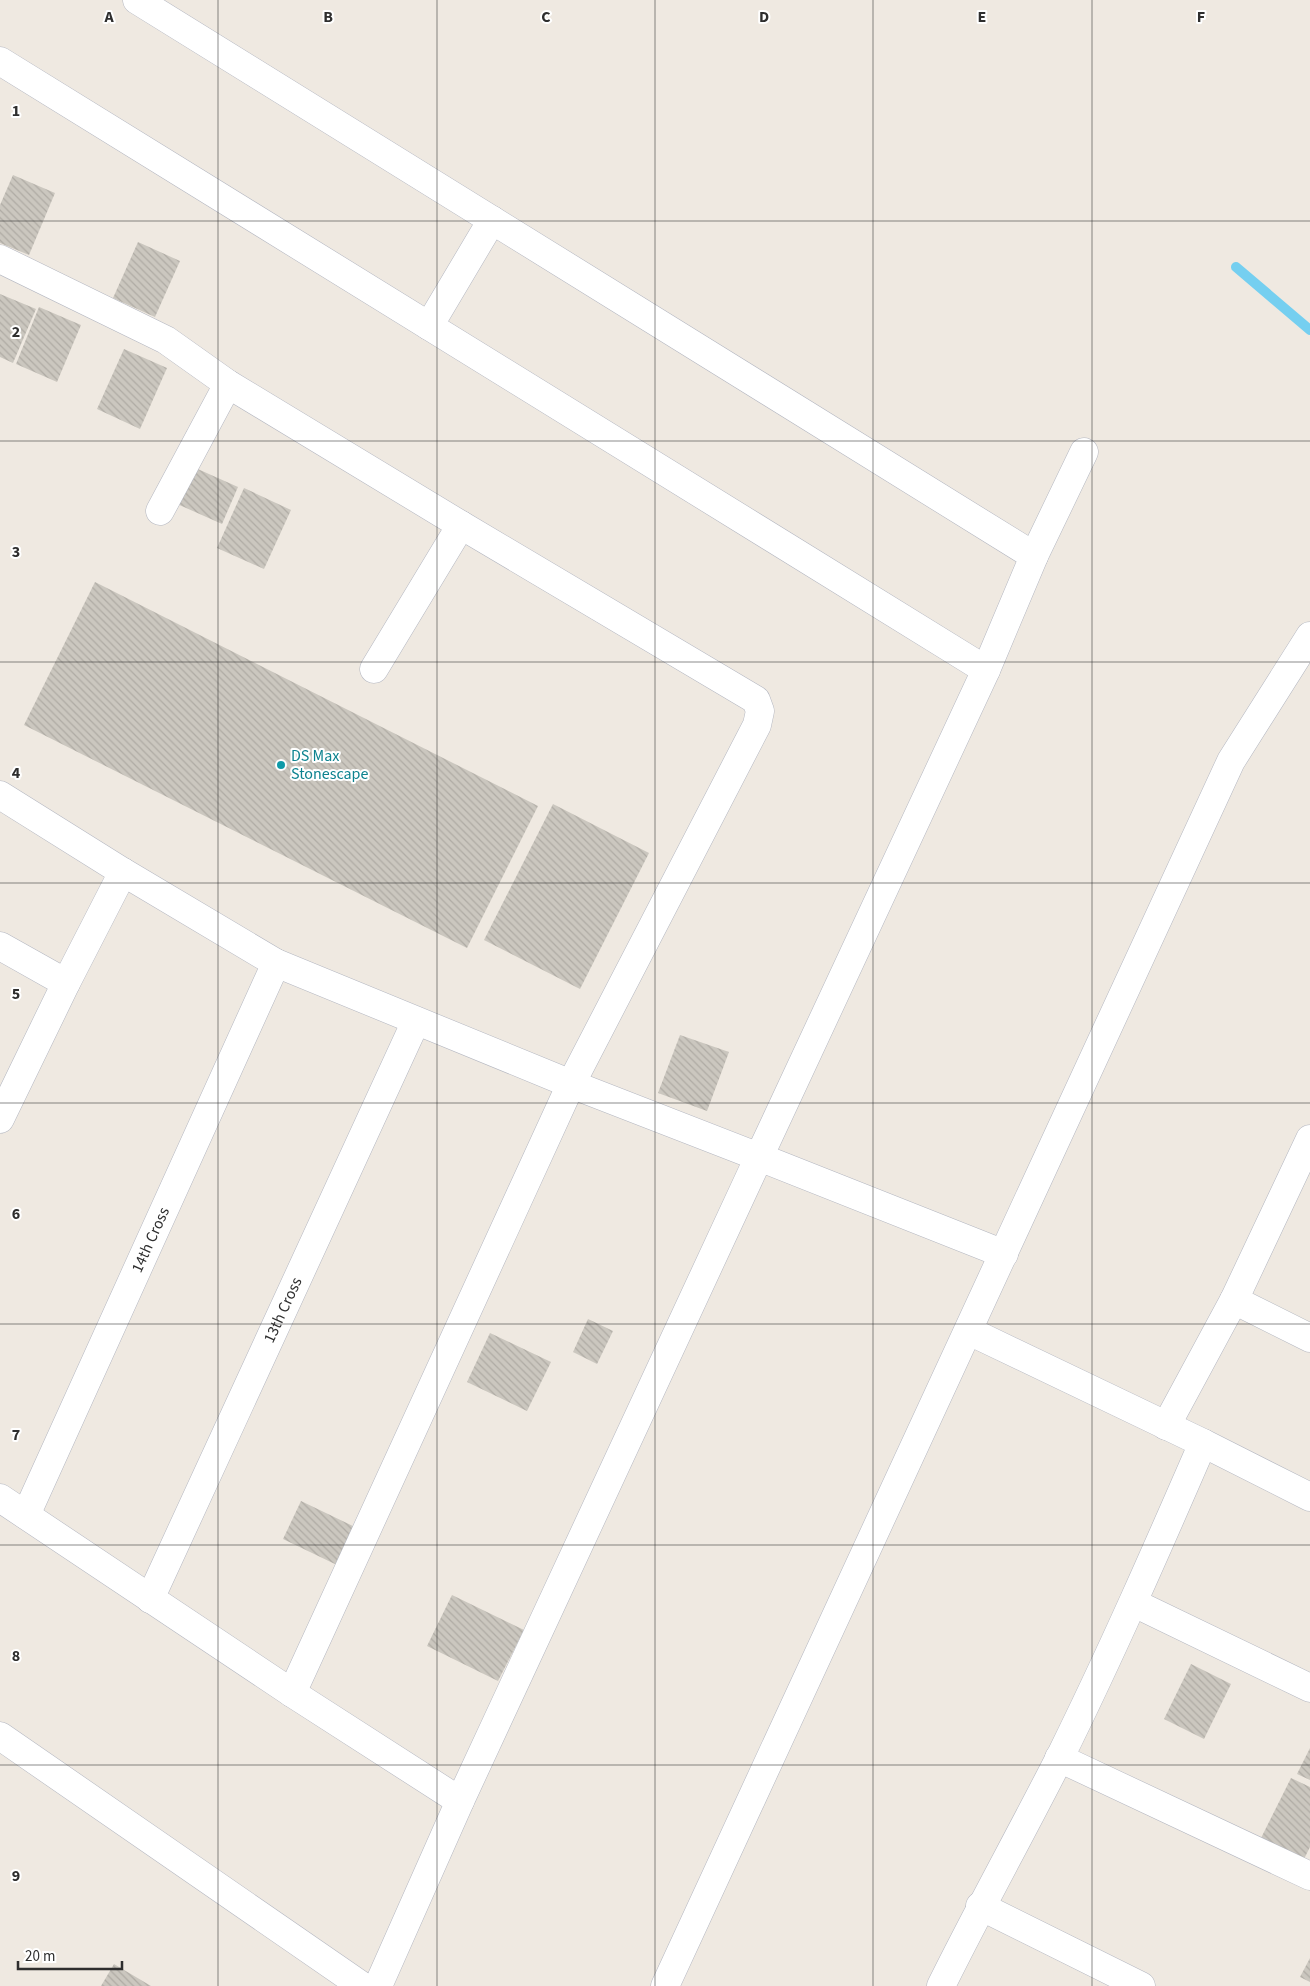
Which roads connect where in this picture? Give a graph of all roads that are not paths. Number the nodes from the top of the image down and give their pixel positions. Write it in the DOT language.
graph roads {
  1 [pos="137,0"];
  2 [pos="0,61"];
  3 [pos="492,220"];
  4 [pos="0,259"];
  5 [pos="430,326"];
  6 [pos="228,384"];
  7 [pos="1084,452"];
  8 [pos="160,511"];
  9 [pos="461,525"];
  10 [pos="1034,556"];
  11 [pos="1310,636"];
  12 [pos="374,669"];
  13 [pos="986,670"];
  14 [pos="0,795"];
  15 [pos="123,872"];
  16 [pos="0,946"];
  17 [pos="276,963"];
  18 [pos="66,983"];
  19 [pos="416,1021"];
  20 [pos="571,1084"];
  21 [pos="1,1115"];
  22 [pos="1310,1139"];
  23 [pos="759,1157"];
  24 [pos="1300,1188"];
  25 [pos="1004,1254"];
  26 [pos="1234,1300"];
  27 [pos="969,1330"];
  28 [pos="1310,1338"];
  29 [pos="1166,1426"];
  30 [pos="1203,1443"];
  31 [pos="1310,1497"];
  32 [pos="0,1498"];
  33 [pos="26,1515"];
  34 [pos="150,1599"];
  35 [pos="1134,1603"];
  36 [pos="1310,1688"];
  37 [pos="292,1693"];
  38 [pos="0,1736"];
  39 [pos="1059,1758"];
  40 [pos="460,1801"];
  41 [pos="1310,1876"];
  42 [pos="980,1906"];
  43 [pos="362,1986"];
  44 [pos="378,1986"];
  45 [pos="665,1986"];
  46 [pos="941,1986"];
  47 [pos="1141,1986"];
  1 -- 3 [label="street"];
  2 -- 5 [label="street"];
  3 -- 5 [label="street"];
  3 -- 10 [label="street"];
  4 -- 6 [label="street"];
  5 -- 13 [label="street"];
  6 -- 8 [label="street"];
  6 -- 9 [label="street"];
  7 -- 10 [label="street"];
  9 -- 12 [label="street"];
  9 -- 20 [label="street"];
  10 -- 13 [label="street"];
  11 -- 25 [label="street"];
  13 -- 23 [label="street"];
  14 -- 15 [label="street"];
  15 -- 17 [label="street"];
  15 -- 18 [label="street"];
  16 -- 18 [label="street"];
  17 -- 19 [label="street"];
  17 -- 33 [label="street, 14th Cross"];
  18 -- 21 [label="street"];
  19 -- 20 [label="street"];
  19 -- 34 [label="street, 13th Cross"];
  20 -- 23 [label="street"];
  20 -- 37 [label="street"];
  22 -- 24 [label="street"];
  23 -- 25 [label="street"];
  23 -- 40 [label="street"];
  24 -- 26 [label="street"];
  25 -- 27 [label="street"];
  26 -- 28 [label="street"];
  26 -- 29 [label="street"];
  27 -- 29 [label="street"];
  27 -- 45 [label="street"];
  29 -- 30 [label="street"];
  30 -- 31 [label="street"];
  30 -- 35 [label="street"];
  32 -- 33 [label="street"];
  33 -- 34 [label="street"];
  34 -- 37 [label="street"];
  35 -- 36 [label="street"];
  35 -- 39 [label="street"];
  37 -- 40 [label="street"];
  38 -- 43 [label="street"];
  39 -- 41 [label="street"];
  39 -- 42 [label="street"];
  40 -- 44 [label="street"];
  42 -- 46 [label="street"];
  42 -- 47 [label="street"];
}
